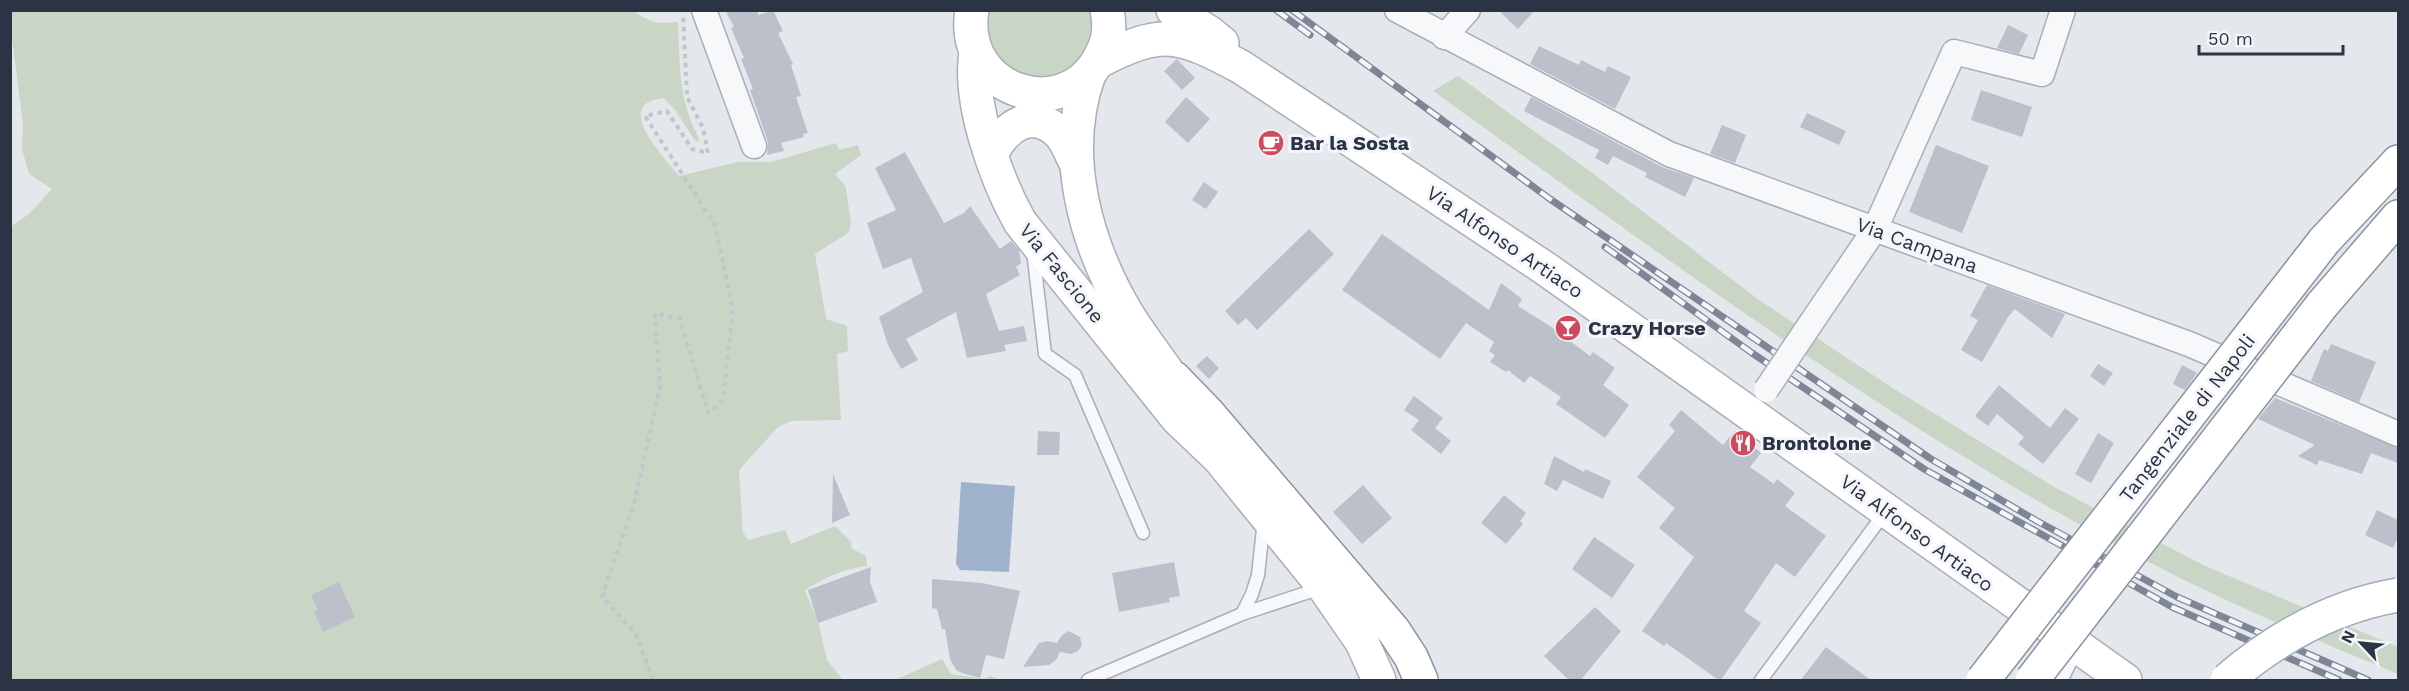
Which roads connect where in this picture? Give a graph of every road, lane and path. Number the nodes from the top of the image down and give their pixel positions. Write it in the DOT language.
graph roads {
  1 [pos="683,10"];
  2 [pos="704,10"];
  3 [pos="948,10"];
  4 [pos="1107,10"];
  5 [pos="1173,10"];
  6 [pos="1397,10"];
  7 [pos="1468,10"];
  8 [pos="2063,10"];
  9 [pos="1200,22"];
  10 [pos="974,35"];
  11 [pos="1444,37"];
  12 [pos="1094,68"];
  13 [pos="1264,81"];
  14 [pos="754,146"];
  15 [pos="991,156"];
  16 [pos="1076,163"];
  17 [pos="2398,163"];
  18 [pos="1082,208"];
  19 [pos="2398,217"];
  20 [pos="1875,229"];
  21 [pos="1033,238"];
  22 [pos="2376,261"];
  23 [pos="2322,305"];
  24 [pos="1174,378"];
  25 [pos="1758,402"];
  26 [pos="2398,434"];
  27 [pos="1219,458"];
  28 [pos="1887,510"];
  29 [pos="1265,513"];
  30 [pos="1143,533"];
  31 [pos="1324,586"];
  32 [pos="2398,595"];
  33 [pos="1242,614"];
  34 [pos="2073,644"];
  35 [pos="653,681"];
  36 [pos="1088,681"];
  37 [pos="1379,681"];
  38 [pos="1421,681"];
  39 [pos="1761,681"];
  40 [pos="1983,681"];
  41 [pos="2032,681"];
  42 [pos="2055,681"];
  43 [pos="2125,681"];
  44 [pos="2227,681"];
  1 -- 35 [label="path"];
  2 -- 14 [label="street"];
  3 -- 10 [label="main road"];
  4 -- 12 [label="main road, Via Fascione"];
  5 -- 9 [label="main road"];
  6 -- 11 [label="street, Via Campana"];
  7 -- 11 [label="street"];
  8 -- 20 [label="street"];
  9 -- 13 [label="main road"];
  10 -- 12 [label="main road"];
  10 -- 15 [label="main road, Via Fascione"];
  11 -- 20 [label="street, Via Campana"];
  12 -- 13 [label="main road"];
  12 -- 16 [label="main road, Via Fascione"];
  13 -- 25 [label="main road, Via Alfonso Artiaco"];
  15 -- 16 [label="main road"];
  15 -- 21 [label="main road, Via Fascione"];
  16 -- 18 [label="main road, Via Fascione"];
  17 -- 40 [label="main road, Tangenziale di Napoli, bridge"];
  18 -- 21 [label="main road"];
  18 -- 24 [label="main road, Via Fascione"];
  19 -- 23 [label="main road, Tangenziale di Napoli"];
  20 -- 25 [label="street, bridge"];
  20 -- 26 [label="street, Via Campana"];
  21 -- 27 [label="main road, Via Fascione"];
  21 -- 30 [label="lane"];
  22 -- 23 [label="lane"];
  23 -- 41 [label="main road, Tangenziale di Napoli, bridge"];
  24 -- 27 [label="main road, Via Fascione"];
  24 -- 38 [label="main road"];
  25 -- 28 [label="main road, Via Alfonso Artiaco"];
  27 -- 29 [label="main road, Via Fascione"];
  28 -- 34 [label="main road, Via Alfonso Artiaco"];
  28 -- 39 [label="lane"];
  29 -- 31 [label="main road, Via Fascione"];
  29 -- 33 [label="lane"];
  31 -- 33 [label="lane"];
  31 -- 37 [label="main road, Via Fascione"];
  32 -- 44 [label="main road, bridge"];
  33 -- 36 [label="lane"];
  34 -- 42 [label="street"];
  34 -- 43 [label="main road, Via Alfonso Artiaco"];
}
